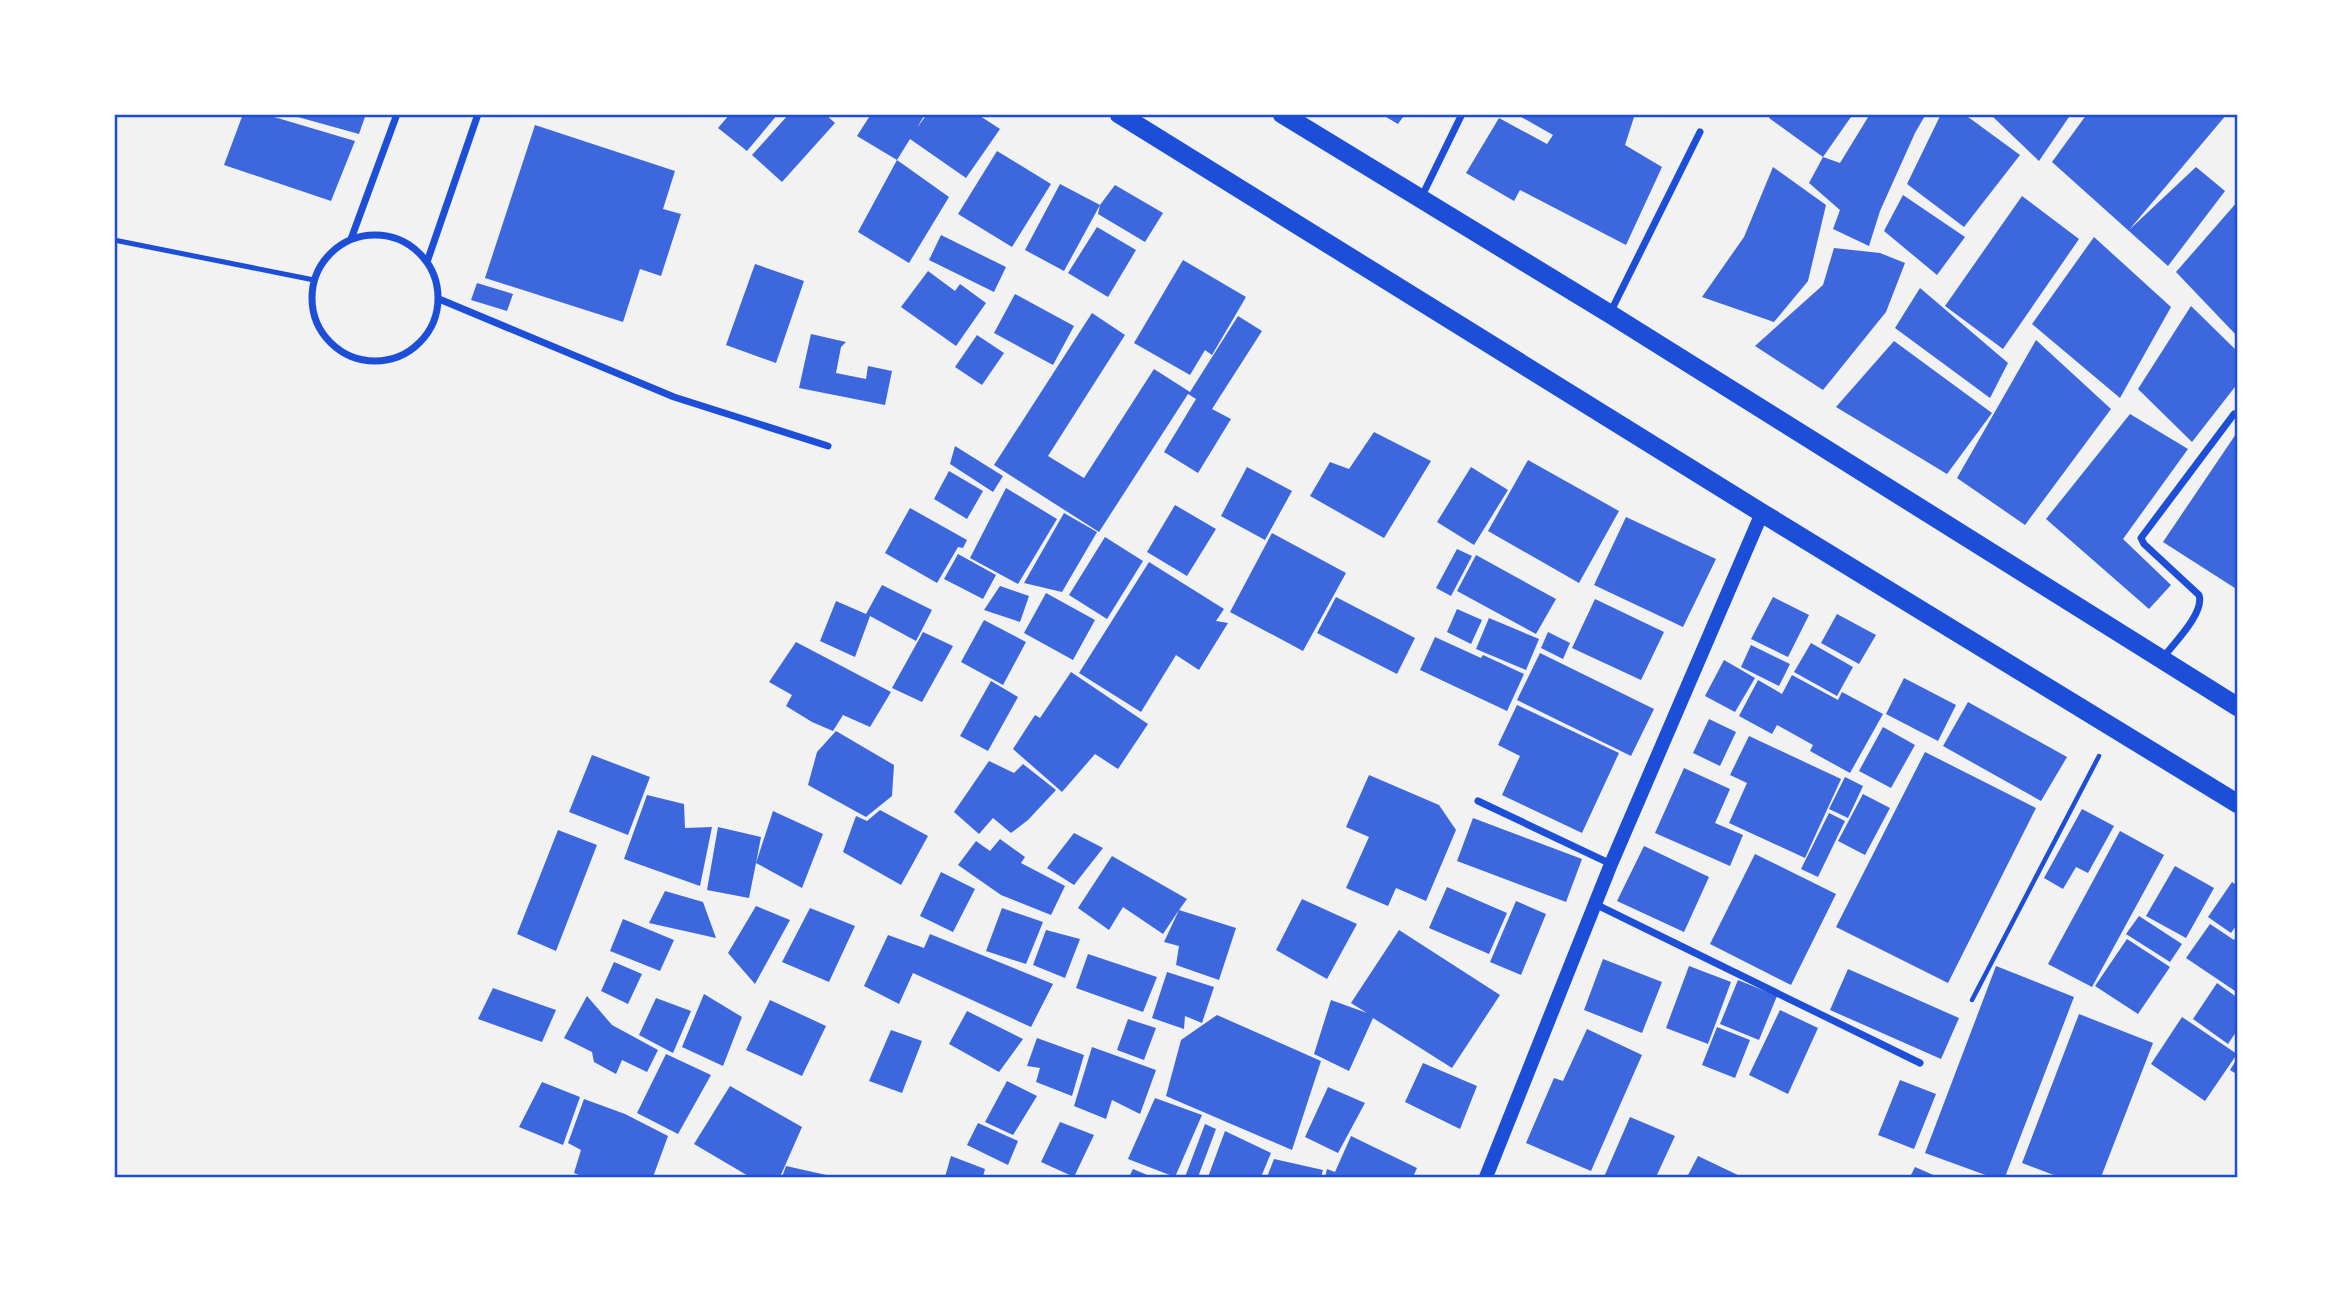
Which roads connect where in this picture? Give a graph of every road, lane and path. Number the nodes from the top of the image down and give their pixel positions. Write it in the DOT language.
graph roads {
  1 [pos="397,114"];
  2 [pos="478,114"];
  3 [pos="1119,114"];
  4 [pos="1282,114"];
  5 [pos="1462,114"];
  6 [pos="1700,132"];
  7 [pos="1420,200"];
  8 [pos="351,239"];
  9 [pos="114,240"];
  10 [pos="427,262"];
  11 [pos="314,280"];
  12 [pos="439,299"];
  13 [pos="1610,314"];
  14 [pos="2234,414"];
  15 [pos="828,446"];
  16 [pos="1762,513"];
  17 [pos="2161,660"];
  18 [pos="2238,707"];
  19 [pos="2113,727"];
  20 [pos="1478,801"];
  21 [pos="2238,804"];
  22 [pos="1611,864"];
  23 [pos="1594,904"];
  24 [pos="1972,1000"];
  25 [pos="1920,1063"];
  26 [pos="1486,1177"];
  1 -- 8 [label="street"];
  2 -- 10 [label="street"];
  3 -- 16 [label="highway"];
  4 -- 7 [label="highway"];
  5 -- 7 [label="street"];
  6 -- 13 [label="street"];
  7 -- 13 [label="highway"];
  8 -- 10 [label="street"];
  8 -- 11 [label="street"];
  9 -- 11 [label="lane"];
  10 -- 12 [label="street"];
  11 -- 12 [label="street"];
  12 -- 15 [label="street"];
  13 -- 17 [label="highway"];
  14 -- 17 [label="street"];
  16 -- 19 [label="highway"];
  16 -- 22 [label="main road"];
  17 -- 18 [label="highway"];
  19 -- 21 [label="highway"];
  19 -- 24 [label="path"];
  20 -- 22 [label="street"];
  22 -- 23 [label="main road"];
  23 -- 25 [label="street"];
  23 -- 26 [label="main road"];
}
